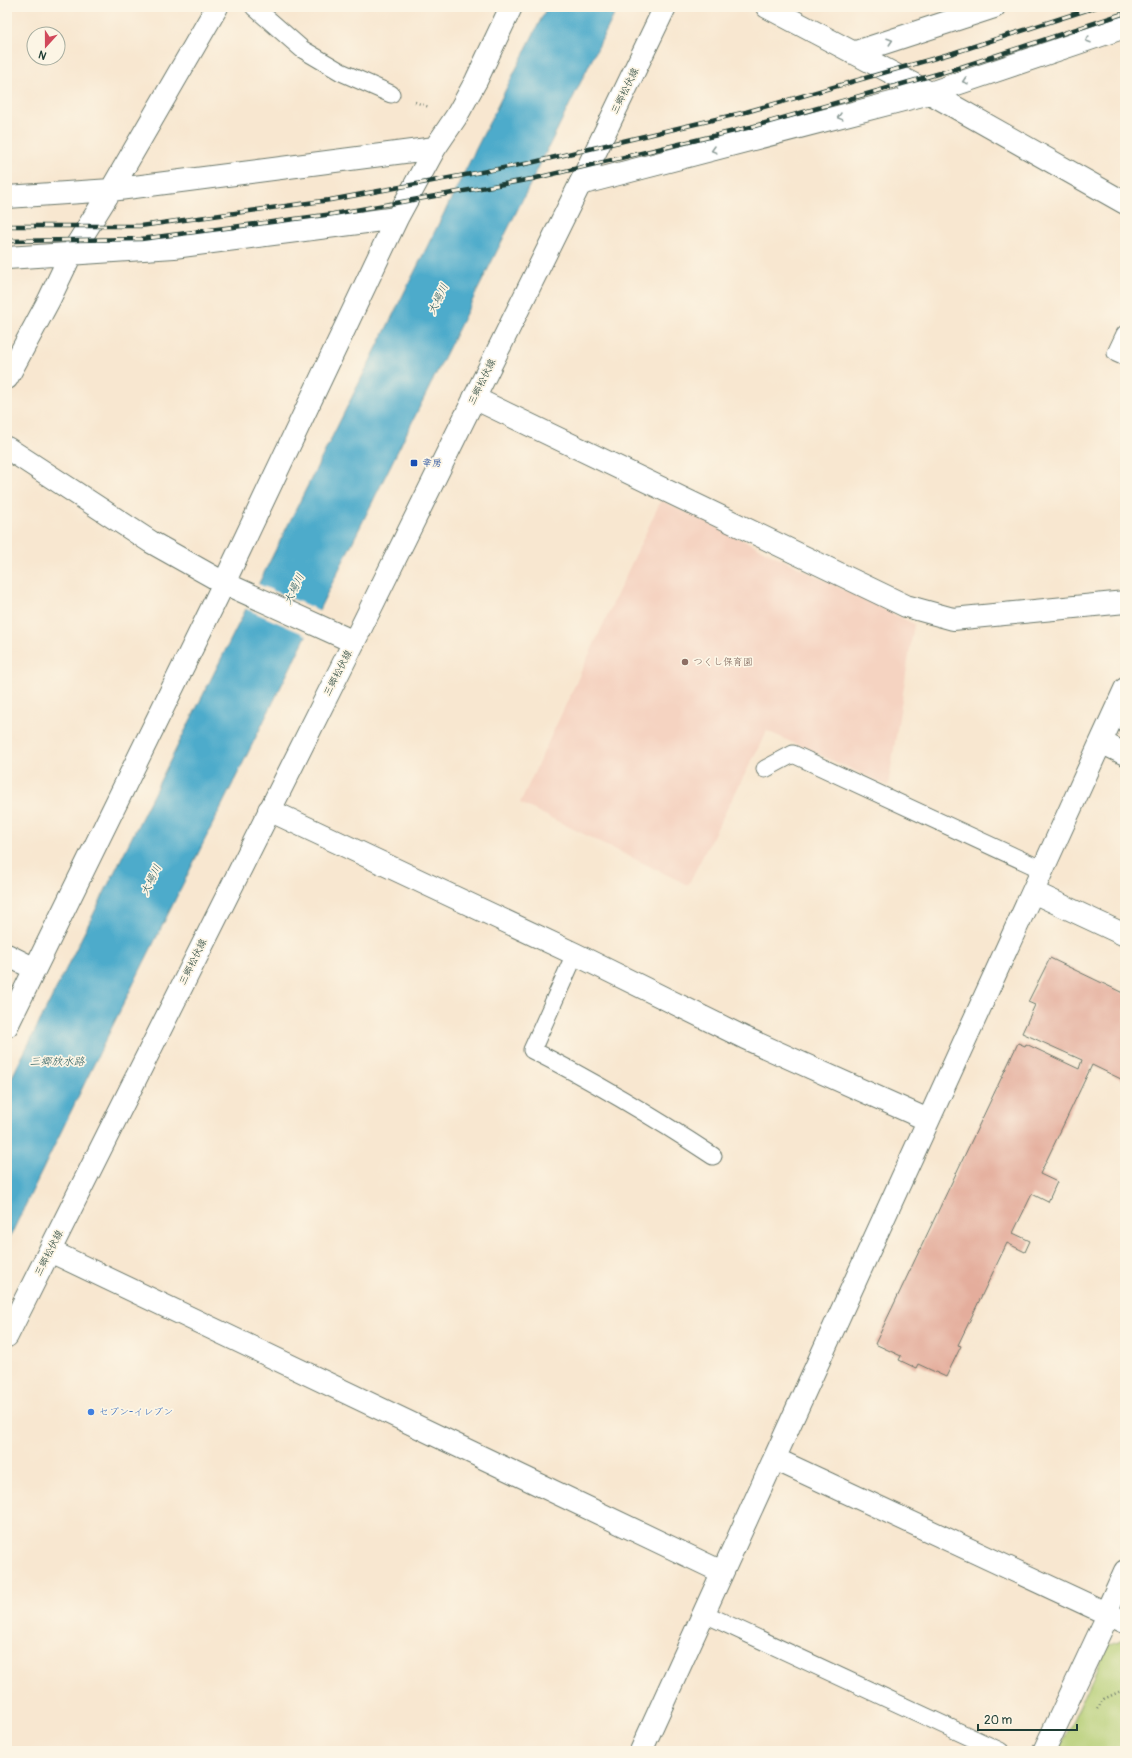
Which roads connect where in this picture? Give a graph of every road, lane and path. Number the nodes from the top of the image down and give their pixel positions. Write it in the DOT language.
graph roads {
  1 [pos="216,7"];
  2 [pos="254,7"];
  3 [pos="511,7"];
  4 [pos="665,7"];
  5 [pos="768,7"];
  6 [pos="994,7"];
  7 [pos="1125,27"];
  8 [pos="853,53"];
  9 [pos="930,93"];
  10 [pos="391,94"];
  11 [pos="456,117"];
  12 [pos="435,148"];
  13 [pos="580,184"];
  14 [pos="111,190"];
  15 [pos="7,197"];
  16 [pos="1125,203"];
  17 [pos="397,218"];
  18 [pos="71,254"];
  19 [pos="7,258"];
  20 [pos="1125,334"];
  21 [pos="1125,357"];
  22 [pos="7,378"];
  23 [pos="474,398"];
  24 [pos="7,448"];
  25 [pos="233,587"];
  26 [pos="1125,602"];
  27 [pos="354,642"];
  28 [pos="1125,689"];
  29 [pos="1101,742"];
  30 [pos="1125,754"];
  31 [pos="765,769"];
  32 [pos="269,810"];
  33 [pos="1043,870"];
  34 [pos="1034,892"];
  35 [pos="1125,936"];
  36 [pos="574,954"];
  37 [pos="7,955"];
  38 [pos="35,968"];
  39 [pos="7,1026"];
  40 [pos="928,1120"];
  41 [pos="712,1156"];
  42 [pos="50,1251"];
  43 [pos="7,1336"];
  44 [pos="775,1459"];
  45 [pos="1125,1571"];
  46 [pos="722,1572"];
  47 [pos="703,1613"];
  48 [pos="1113,1617"];
  49 [pos="1125,1689"];
  50 [pos="1093,1715"];
  51 [pos="641,1751"];
  52 [pos="1000,1751"];
  53 [pos="1044,1751"];
  1 -- 14 [label="street"];
  2 -- 10 [label="lane"];
  3 -- 11 [label="street"];
  4 -- 13 [label="street, 三郷松伏線"];
  5 -- 8 [label="street"];
  8 -- 6 [label="street, one-way"];
  7 -- 9 [label="street, one-way"];
  8 -- 9 [label="street"];
  9 -- 13 [label="street, one-way"];
  9 -- 16 [label="street"];
  10 -- 11 [label="path"];
  11 -- 12 [label="street"];
  12 -- 14 [label="street"];
  12 -- 17 [label="street"];
  13 -- 23 [label="street, 三郷松伏線"];
  14 -- 15 [label="street"];
  14 -- 18 [label="street"];
  17 -- 18 [label="street"];
  17 -- 25 [label="street"];
  18 -- 19 [label="street"];
  18 -- 22 [label="street"];
  20 -- 21 [label="lane"];
  23 -- 26 [label="street"];
  23 -- 27 [label="street, 三郷松伏線"];
  24 -- 25 [label="street"];
  25 -- 27 [label="street"];
  25 -- 38 [label="street"];
  27 -- 32 [label="street, 三郷松伏線"];
  28 -- 29 [label="street"];
  29 -- 30 [label="street"];
  29 -- 33 [label="street"];
  31 -- 33 [label="lane"];
  32 -- 36 [label="street"];
  32 -- 42 [label="street, 三郷松伏線"];
  33 -- 34 [label="street"];
  34 -- 35 [label="street"];
  34 -- 40 [label="street"];
  36 -- 40 [label="street"];
  36 -- 41 [label="lane"];
  37 -- 38 [label="street"];
  38 -- 39 [label="street"];
  40 -- 44 [label="street"];
  42 -- 43 [label="street, 三郷松伏線"];
  42 -- 46 [label="street"];
  44 -- 46 [label="street"];
  44 -- 48 [label="street"];
  45 -- 48 [label="street"];
  46 -- 47 [label="street"];
  47 -- 51 [label="street"];
  47 -- 52 [label="lane"];
  48 -- 53 [label="street"];
  49 -- 50 [label="path"];
}
